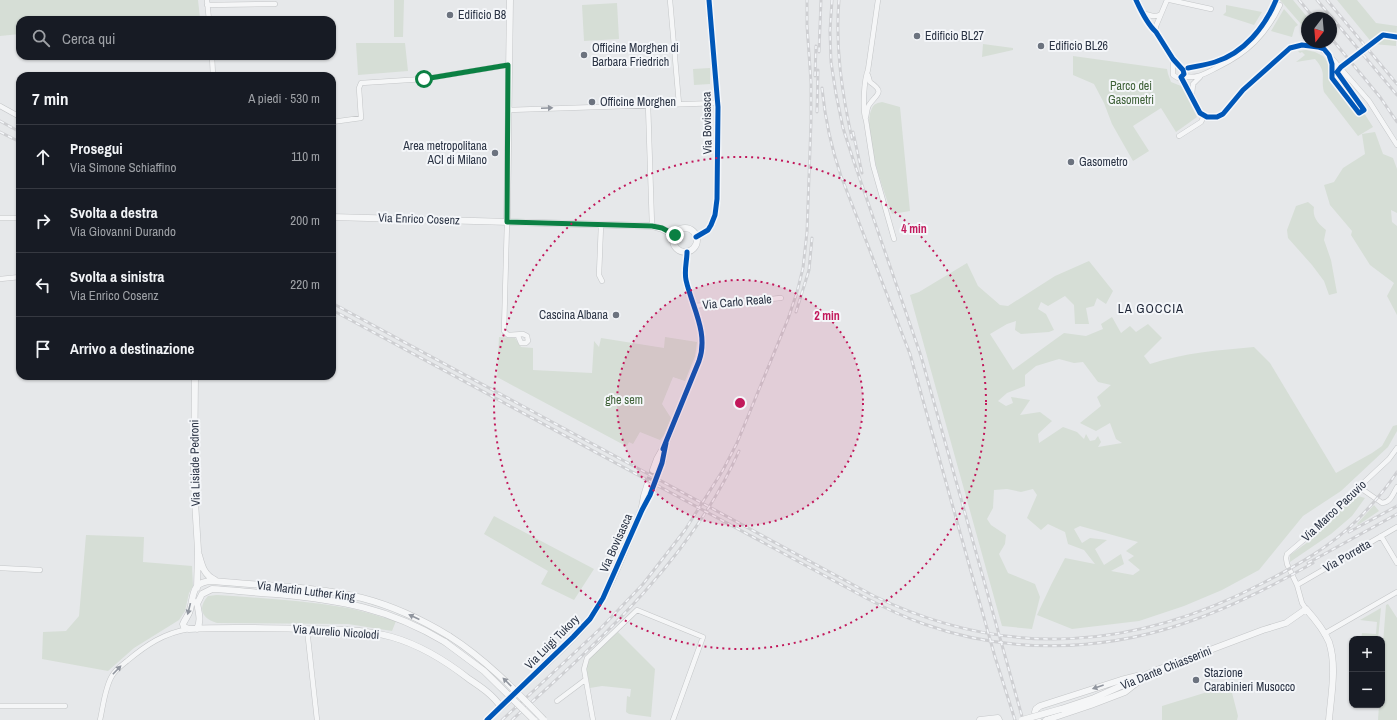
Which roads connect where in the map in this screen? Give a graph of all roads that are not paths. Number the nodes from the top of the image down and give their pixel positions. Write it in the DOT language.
graph roads {
  1 [pos="510,0"];
  2 [pos="670,0"];
  3 [pos="709,0"];
  4 [pos="878,0"];
  5 [pos="1136,0"];
  6 [pos="1140,0"];
  7 [pos="1167,0"];
  8 [pos="1170,0"];
  9 [pos="1276,0"];
  10 [pos="207,2"];
  11 [pos="275,4"];
  12 [pos="1139,5"];
  13 [pos="1280,5"];
  14 [pos="1211,8"];
  15 [pos="1142,13"];
  16 [pos="1161,14"];
  17 [pos="209,16"];
  18 [pos="1156,32"];
  19 [pos="1173,59"];
  20 [pos="212,60"];
  21 [pos="508,65"];
  22 [pos="1180,68"];
  23 [pos="868,70"];
  24 [pos="1173,70"];
  25 [pos="213,72"];
  26 [pos="1200,76"];
  27 [pos="1182,77"];
  28 [pos="873,85"];
  29 [pos="865,87"];
  30 [pos="865,96"];
  31 [pos="1192,96"];
  32 [pos="874,99"];
  33 [pos="718,103"];
  34 [pos="648,104"];
  35 [pos="678,104"];
  36 [pos="0,106"];
  37 [pos="508,110"];
  38 [pos="16,115"];
  39 [pos="1204,116"];
  40 [pos="866,120"];
  41 [pos="336,121"];
  42 [pos="1179,136"];
  43 [pos="1397,145"];
  44 [pos="336,217"];
  45 [pos="0,218"];
  46 [pos="16,218"];
  47 [pos="507,222"];
  48 [pos="601,225"];
  49 [pos="652,226"];
  50 [pos="675,235"];
  51 [pos="696,236"];
  52 [pos="894,239"];
  53 [pos="687,252"];
  54 [pos="16,277"];
  55 [pos="0,279"];
  56 [pos="602,281"];
  57 [pos="781,298"];
  58 [pos="694,306"];
  59 [pos="516,335"];
  60 [pos="194,380"];
  61 [pos="1397,448"];
  62 [pos="656,472"];
  63 [pos="651,484"];
  64 [pos="1359,487"];
  65 [pos="1397,487"];
  66 [pos="1397,527"];
  67 [pos="1381,536"];
  68 [pos="198,550"];
  69 [pos="1397,564"];
  70 [pos="0,568"];
  71 [pos="40,570"];
  72 [pos="218,582"];
  73 [pos="1297,585"];
  74 [pos="197,586"];
  75 [pos="1397,592"];
  76 [pos="197,604"];
  77 [pos="596,609"];
  78 [pos="1306,609"];
  79 [pos="200,620"];
  80 [pos="213,628"];
  81 [pos="189,629"];
  82 [pos="197,629"];
  83 [pos="307,629"];
  84 [pos="1324,634"];
  85 [pos="1149,674"];
  86 [pos="585,680"];
  87 [pos="520,688"];
  88 [pos="508,701"];
  89 [pos="557,701"];
  90 [pos="0,706"];
  91 [pos="65,706"];
  92 [pos="501,707"];
  93 [pos="100,720"];
  94 [pos="317,720"];
  95 [pos="487,720"];
  96 [pos="534,720"];
  97 [pos="544,720"];
  98 [pos="593,720"];
  99 [pos="673,720"];
  100 [pos="980,720"];
  101 [pos="999,720"];
  102 [pos="1022,720"];
  103 [pos="1038,720"];
  104 [pos="1046,720"];
  105 [pos="1329,720"];
  1 -- 21 [label="street"];
  2 -- 35 [label="street"];
  3 -- 33 [label="street, Via Bovisasca"];
  4 -- 23 [label="street"];
  5 -- 12 [label="street"];
  6 -- 12 [label="street"];
  7 -- 16 [label="street"];
  8 -- 14 [label="street"];
  9 -- 22 [label="street"];
  10 -- 11 [label="street"];
  10 -- 17 [label="street"];
  12 -- 15 [label="street"];
  13 -- 26 [label="street"];
  15 -- 16 [label="street"];
  15 -- 18 [label="street"];
  16 -- 18 [label="street"];
  18 -- 19 [label="street"];
  19 -- 22 [label="street"];
  19 -- 24 [label="street"];
  20 -- 25 [label="street"];
  21 -- 37 [label="street"];
  21 -- 41 [label="street"];
  22 -- 24 [label="street"];
  22 -- 27 [label="street"];
  23 -- 28 [label="street"];
  23 -- 29 [label="street"];
  24 -- 27 [label="street"];
  26 -- 27 [label="street"];
  26 -- 31 [label="street"];
  27 -- 31 [label="street"];
  28 -- 29 [label="street"];
  28 -- 32 [label="street"];
  29 -- 30 [label="street"];
  30 -- 32 [label="street"];
  30 -- 40 [label="street"];
  31 -- 39 [label="street"];
  32 -- 40 [label="street"];
  33 -- 35 [label="street"];
  33 -- 51 [label="street, Via Bovisasca"];
  34 -- 35 [label="street"];
  37 -- 34 [label="street, one-way"];
  34 -- 49 [label="street"];
  36 -- 38 [label="street"];
  37 -- 47 [label="street"];
  39 -- 42 [label="street"];
  39 -- 43 [label="street"];
  40 -- 52 [label="street"];
  44 -- 47 [label="street, Via Enrico Cosenz"];
  45 -- 46 [label="street"];
  47 -- 48 [label="street, Via Enrico Cosenz"];
  47 -- 59 [label="street"];
  48 -- 49 [label="street, Via Enrico Cosenz"];
  48 -- 56 [label="street"];
  49 -- 50 [label="street, Via Enrico Cosenz"];
  50 -- 51 [label="street"];
  50 -- 53 [label="street"];
  51 -- 53 [label="street"];
  53 -- 58 [label="street"];
  54 -- 55 [label="street"];
  57 -- 58 [label="street, Via Carlo Reale"];
  58 -- 62 [label="street"];
  60 -- 68 [label="street, Via Lisiade Pedroni"];
  61 -- 64 [label="street, Via Marco Pacuvio"];
  63 -- 77 [label="street, Via Bovisasca"];
  64 -- 65 [label="street"];
  64 -- 73 [label="street, Via Marco Pacuvio"];
  66 -- 67 [label="street, Via Porretta"];
  67 -- 69 [label="street"];
  67 -- 73 [label="street, Via Porretta"];
  68 -- 72 [label="street, Via Lisiade Pedroni"];
  68 -- 74 [label="street, Via Lisiade Pedroni"];
  70 -- 71 [label="street"];
  72 -- 74 [label="street, Via Martin Luther King"];
  97 -- 72 [label="street, Via Martin Luther King, one-way, bridge"];
  73 -- 78 [label="street"];
  74 -- 76 [label="street"];
  74 -- 81 [label="street, Via Lisiade Pedroni, one-way"];
  75 -- 84 [label="street"];
  76 -- 79 [label="street"];
  76 -- 96 [label="street, Via Martin Luther King, bridge"];
  77 -- 87 [label="street, Via Luigi Tukory"];
  78 -- 84 [label="street"];
  78 -- 85 [label="street, Via Dante Chiasserini"];
  79 -- 80 [label="street"];
  79 -- 82 [label="street"];
  80 -- 82 [label="street, Via Aurelio Nicolodi"];
  80 -- 83 [label="street, Via Aurelio Nicolodi"];
  81 -- 82 [label="street"];
  93 -- 81 [label="street, one-way"];
  83 -- 92 [label="street, Via Aurelio Nicolodi"];
  83 -- 94 [label="street"];
  84 -- 105 [label="street"];
  85 -- 102 [label="street, Via Dante Chiasserini, bridge"];
  85 -- 103 [label="street, one-way"];
  85 -- 104 [label="street"];
  86 -- 89 [label="street"];
  86 -- 98 [label="street"];
  86 -- 99 [label="street"];
  88 -- 92 [label="street"];
  90 -- 91 [label="street"];
  92 -- 95 [label="street"];
  100 -- 101 [label="street"];
}
